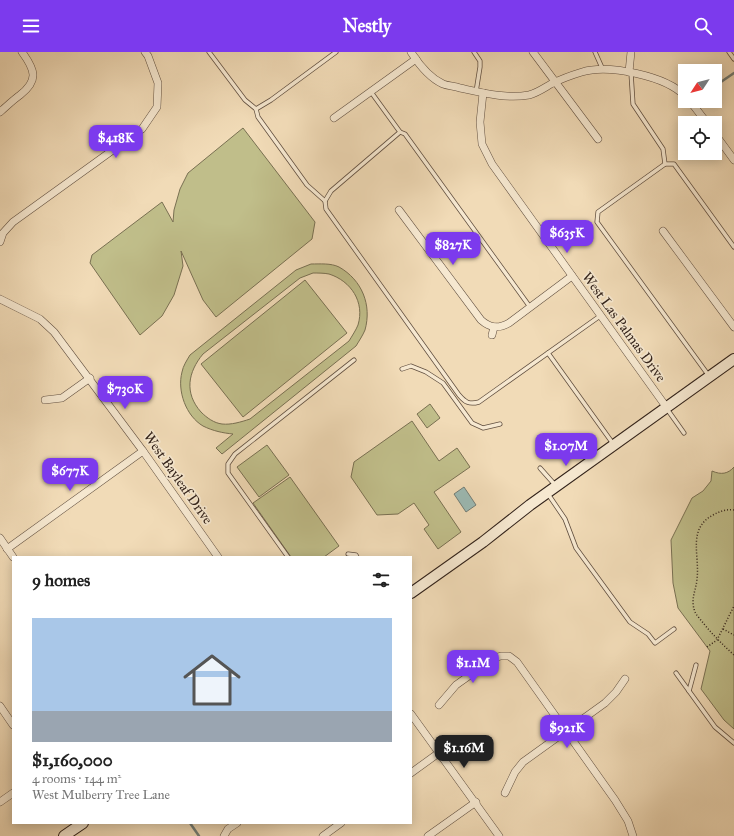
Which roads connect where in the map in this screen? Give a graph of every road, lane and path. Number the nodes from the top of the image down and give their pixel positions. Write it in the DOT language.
graph roads {
  1 [pos="22,52"];
  2 [pos="145,52"];
  3 [pos="209,52"];
  4 [pos="336,52"];
  5 [pos="410,52"];
  6 [pos="474,52"];
  7 [pos="533,52"];
  8 [pos="595,52"];
  9 [pos="631,52"];
  10 [pos="729,52"];
  11 [pos="416,59"];
  12 [pos="734,59"];
  13 [pos="603,70"];
  14 [pos="630,72"];
  15 [pos="555,82"];
  16 [pos="678,90"];
  17 [pos="371,92"];
  18 [pos="479,92"];
  19 [pos="695,108"];
  20 [pos="256,109"];
  21 [pos="0,112"];
  22 [pos="702,116"];
  23 [pos="334,118"];
  24 [pos="400,132"];
  25 [pos="598,139"];
  26 [pos="722,144"];
  27 [pos="734,160"];
  28 [pos="665,164"];
  29 [pos="325,201"];
  30 [pos="399,210"];
  31 [pos="663,230"];
  32 [pos="0,242"];
  33 [pos="734,247"];
  34 [pos="572,276"];
  35 [pos="0,299"];
  36 [pos="530,307"];
  37 [pos="600,316"];
  38 [pos="734,327"];
  39 [pos="494,328"];
  40 [pos="492,335"];
  41 [pos="548,353"];
  42 [pos="734,359"];
  43 [pos="354,360"];
  44 [pos="402,369"];
  45 [pos="710,377"];
  46 [pos="90,378"];
  47 [pos="45,400"];
  48 [pos="666,408"];
  49 [pos="500,424"];
  50 [pos="684,433"];
  51 [pos="615,445"];
  52 [pos="143,451"];
  53 [pos="540,468"];
  54 [pos="557,487"];
  55 [pos="548,494"];
  56 [pos="734,510"];
  57 [pos="0,538"];
  58 [pos="7,549"];
  59 [pos="348,554"];
  60 [pos="12,556"];
  61 [pos="217,556"];
  62 [pos="287,556"];
  63 [pos="356,556"];
  64 [pos="412,592"];
  65 [pos="734,606"];
  66 [pos="674,629"];
  67 [pos="723,629"];
  68 [pos="734,635"];
  69 [pos="717,640"];
  70 [pos="706,646"];
  71 [pos="734,655"];
  72 [pos="696,665"];
  73 [pos="676,673"];
  74 [pos="625,679"];
  75 [pos="689,691"];
  76 [pos="439,705"];
  77 [pos="0,706"];
  78 [pos="412,715"];
  79 [pos="12,724"];
  80 [pos="565,731"];
  81 [pos="734,743"];
  82 [pos="440,752"];
  83 [pos="412,772"];
  84 [pos="505,793"];
  85 [pos="12,794"];
  86 [pos="0,802"];
  87 [pos="476,802"];
  88 [pos="81,824"];
  89 [pos="236,824"];
  90 [pos="340,824"];
  91 [pos="224,835"];
  92 [pos="64,836"];
  93 [pos="323,836"];
  94 [pos="428,836"];
  95 [pos="499,836"];
  96 [pos="633,836"];
  1 -- 21 [label="street"];
  2 -- 32 [label="street"];
  3 -- 20 [label="lane"];
  4 -- 20 [label="lane"];
  5 -- 11 [label="street"];
  6 -- 18 [label="lane"];
  7 -- 15 [label="street"];
  8 -- 13 [label="lane"];
  9 -- 14 [label="street"];
  10 -- 12 [label="lane"];
  11 -- 17 [label="street"];
  11 -- 18 [label="street"];
  13 -- 14 [label="street"];
  13 -- 15 [label="street"];
  14 -- 16 [label="street"];
  14 -- 28 [label="lane"];
  15 -- 18 [label="street"];
  15 -- 25 [label="street"];
  17 -- 23 [label="street"];
  17 -- 24 [label="lane"];
  18 -- 34 [label="street, West Las Palmas Drive"];
  19 -- 22 [label="street"];
  20 -- 29 [label="lane"];
  24 -- 29 [label="lane"];
  24 -- 36 [label="lane"];
  26 -- 27 [label="street"];
  28 -- 33 [label="lane"];
  28 -- 45 [label="lane"];
  29 -- 41 [label="lane"];
  30 -- 39 [label="street"];
  31 -- 38 [label="street"];
  34 -- 36 [label="street"];
  34 -- 37 [label="street, West Las Palmas Drive"];
  35 -- 46 [label="street, West Bayleaf Drive"];
  36 -- 39 [label="street"];
  37 -- 41 [label="lane"];
  37 -- 48 [label="street, West Las Palmas Drive"];
  39 -- 40 [label="street"];
  41 -- 51 [label="lane"];
  42 -- 45 [label="street"];
  43 -- 62 [label="lane"];
  44 -- 49 [label="lane"];
  45 -- 48 [label="street"];
  46 -- 47 [label="street"];
  46 -- 52 [label="street, West Bayleaf Drive"];
  48 -- 50 [label="lane"];
  48 -- 51 [label="street"];
  51 -- 54 [label="street"];
  52 -- 58 [label="street"];
  52 -- 61 [label="street, West Bayleaf Drive"];
  53 -- 54 [label="lane"];
  54 -- 55 [label="street"];
  55 -- 64 [label="street"];
  55 -- 66 [label="lane"];
  56 -- 69 [label="path"];
  57 -- 58 [label="street"];
  58 -- 60 [label="street"];
  59 -- 63 [label="lane"];
  65 -- 67 [label="path"];
  67 -- 68 [label="path"];
  67 -- 69 [label="path"];
  69 -- 70 [label="path"];
  69 -- 71 [label="path"];
  72 -- 75 [label="lane"];
  73 -- 75 [label="lane"];
  74 -- 80 [label="street"];
  75 -- 81 [label="lane"];
  76 -- 80 [label="street"];
  77 -- 79 [label="street"];
  78 -- 82 [label="street"];
  80 -- 84 [label="street"];
  80 -- 96 [label="street"];
  82 -- 83 [label="street"];
  82 -- 87 [label="street"];
  85 -- 86 [label="street"];
  87 -- 94 [label="street"];
  87 -- 95 [label="street"];
  88 -- 92 [label="street"];
  89 -- 91 [label="street"];
  90 -- 93 [label="street"];
}
